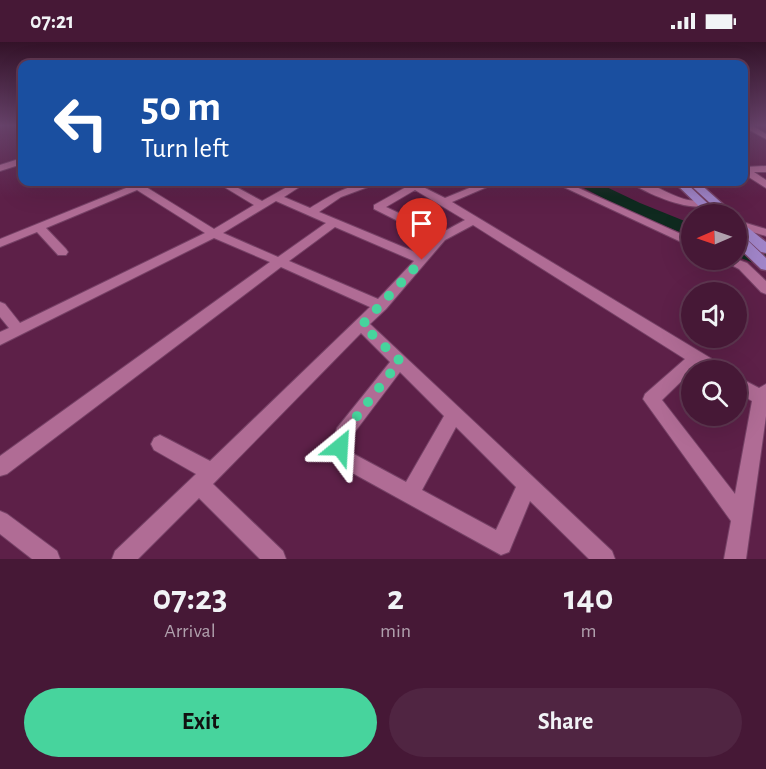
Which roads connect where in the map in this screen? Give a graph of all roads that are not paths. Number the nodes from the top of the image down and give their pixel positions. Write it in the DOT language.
graph roads {
  1 [pos="18,162"];
  2 [pos="0,168"];
  3 [pos="766,169"];
  4 [pos="748,170"];
  5 [pos="748,172"];
  6 [pos="766,185"];
  7 [pos="132,186"];
  8 [pos="143,186"];
  9 [pos="230,186"];
  10 [pos="295,186"];
  11 [pos="362,186"];
  12 [pos="409,186"];
  13 [pos="416,186"];
  14 [pos="482,186"];
  15 [pos="567,186"];
  16 [pos="644,186"];
  17 [pos="683,186"];
  18 [pos="696,186"];
  19 [pos="275,197"];
  20 [pos="444,202"];
  21 [pos="702,204"];
  22 [pos="717,204"];
  23 [pos="261,205"];
  24 [pos="312,212"];
  25 [pos="473,220"];
  26 [pos="335,221"];
  27 [pos="747,226"];
  28 [pos="38,227"];
  29 [pos="213,233"];
  30 [pos="766,233"];
  31 [pos="3,237"];
  32 [pos="441,238"];
  33 [pos="747,238"];
  34 [pos="681,239"];
  35 [pos="747,241"];
  36 [pos="766,249"];
  37 [pos="62,252"];
  38 [pos="422,260"];
  39 [pos="279,262"];
  40 [pos="766,266"];
  41 [pos="747,270"];
  42 [pos="766,289"];
  43 [pos="381,306"];
  44 [pos="0,307"];
  45 [pos="362,325"];
  46 [pos="18,330"];
  47 [pos="0,339"];
  48 [pos="696,358"];
  49 [pos="699,360"];
  50 [pos="400,361"];
  51 [pos="747,388"];
  52 [pos="764,397"];
  53 [pos="454,413"];
  54 [pos="160,444"];
  55 [pos="0,467"];
  56 [pos="206,478"];
  57 [pos="527,485"];
  58 [pos="410,493"];
  59 [pos="742,519"];
  60 [pos="0,521"];
  61 [pos="49,559"];
  62 [pos="123,559"];
  63 [pos="275,559"];
  64 [pos="604,559"];
  65 [pos="735,559"];
  1 -- 2 [label="street"];
  3 -- 4 [label="street"];
  5 -- 6 [label="street"];
  7 -- 28 [label="street"];
  8 -- 29 [label="street"];
  9 -- 23 [label="street"];
  10 -- 19 [label="street"];
  11 -- 24 [label="street"];
  12 -- 32 [label="street"];
  13 -- 20 [label="street"];
  14 -- 20 [label="street"];
  15 -- 34 [label="street"];
  16 -- 21 [label="street"];
  17 -- 21 [label="main road"];
  18 -- 22 [label="main road"];
  19 -- 23 [label="street"];
  19 -- 24 [label="street"];
  20 -- 25 [label="street"];
  23 -- 29 [label="street"];
  24 -- 26 [label="street"];
  25 -- 32 [label="street"];
  25 -- 48 [label="street"];
  26 -- 38 [label="street"];
  26 -- 39 [label="street"];
  27 -- 30 [label="street"];
  28 -- 31 [label="street"];
  28 -- 37 [label="street"];
  29 -- 39 [label="street"];
  29 -- 46 [label="street"];
  32 -- 38 [label="street"];
  33 -- 36 [label="main road"];
  35 -- 40 [label="main road"];
  38 -- 43 [label="street"];
  39 -- 43 [label="street"];
  39 -- 55 [label="street"];
  41 -- 42 [label="street"];
  43 -- 45 [label="street"];
  44 -- 46 [label="street"];
  45 -- 50 [label="street"];
  45 -- 56 [label="street"];
  46 -- 47 [label="street"];
  48 -- 49 [label="street"];
  48 -- 59 [label="street"];
  50 -- 53 [label="street"];
  50 -- 58 [label="street"];
  51 -- 52 [label="street"];
  52 -- 59 [label="street"];
  53 -- 57 [label="street"];
  53 -- 58 [label="street"];
  54 -- 56 [label="street"];
  56 -- 62 [label="street"];
  56 -- 63 [label="street"];
  57 -- 58 [label="street"];
  57 -- 64 [label="street"];
  59 -- 65 [label="street"];
  60 -- 61 [label="street"];
}
